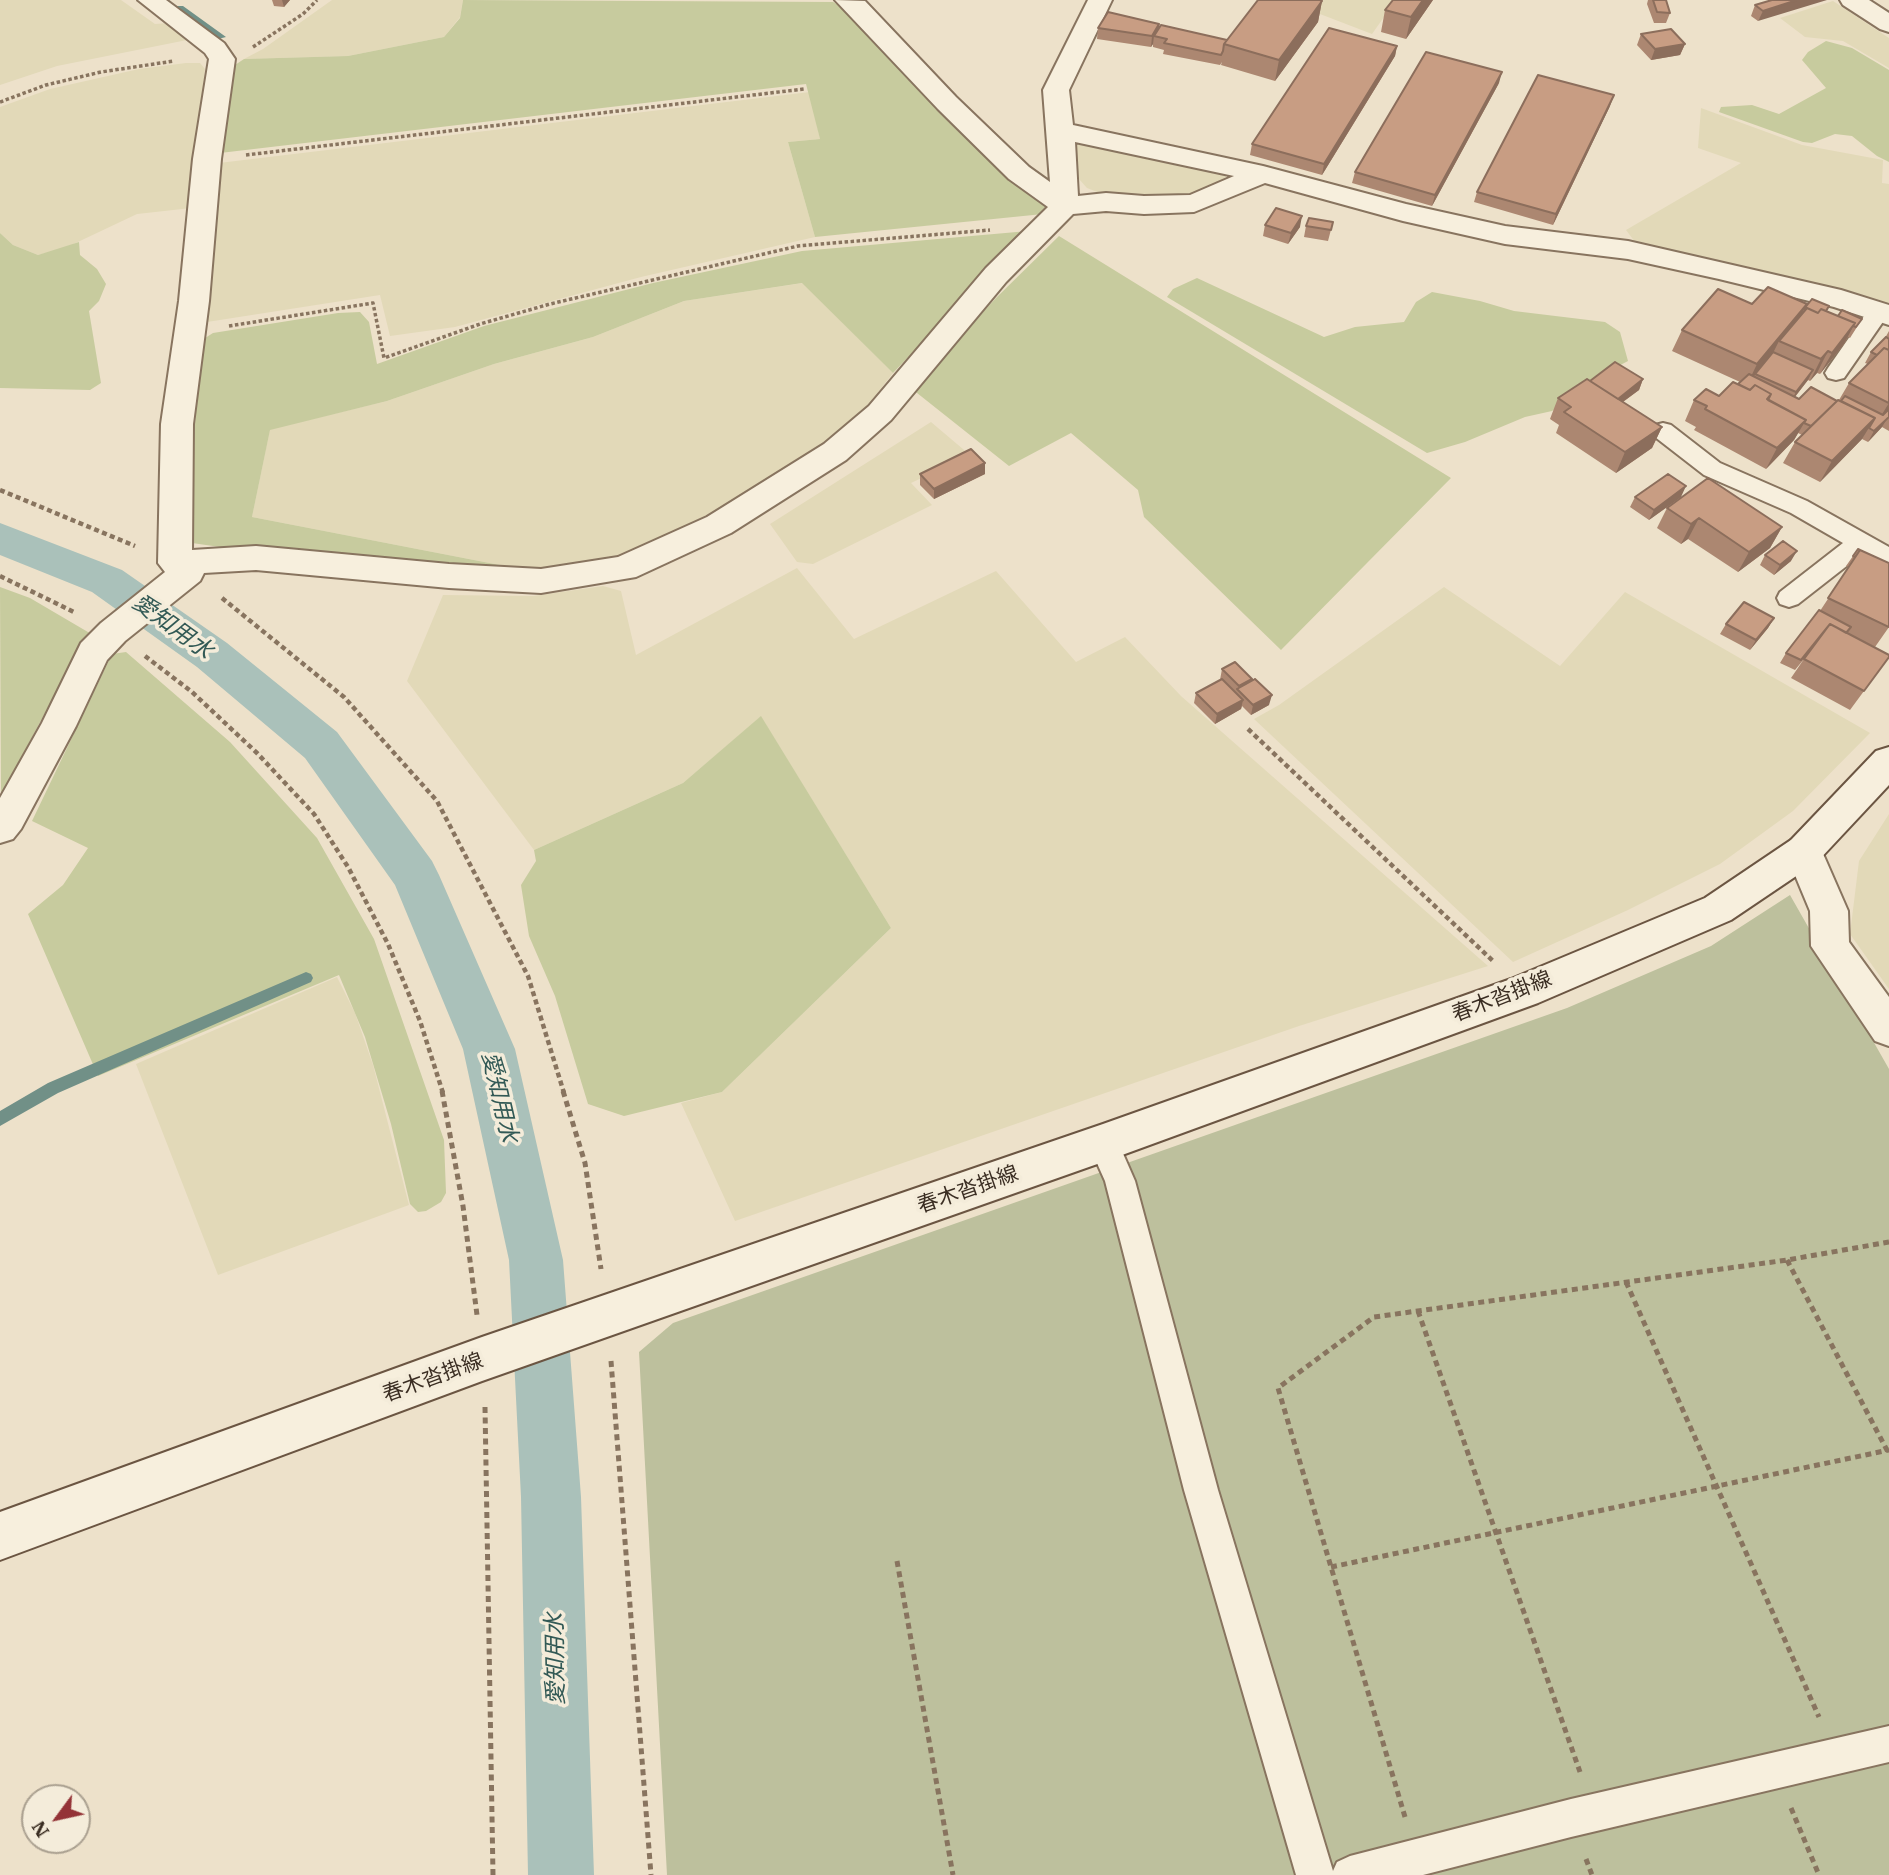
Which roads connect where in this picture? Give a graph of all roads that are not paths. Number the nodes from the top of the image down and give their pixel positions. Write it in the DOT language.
graph roads {
  1 [pos="150,0"];
  2 [pos="1100,0"];
  3 [pos="1852,0"];
  4 [pos="858,2"];
  5 [pos="1889,24"];
  6 [pos="1059,130"];
  7 [pos="1262,174"];
  8 [pos="1056,215"];
  9 [pos="1884,313"];
  10 [pos="1836,373"];
  11 [pos="1663,431"];
  12 [pos="1861,542"];
  13 [pos="1889,558"];
  14 [pos="181,567"];
  15 [pos="1789,598"];
  16 [pos="1889,761"];
  17 [pos="0,828"];
  18 [pos="1804,851"];
  19 [pos="1889,1029"];
  20 [pos="1103,1143"];
  21 [pos="0,1536"];
  22 [pos="1889,1744"];
  23 [pos="1315,1875"];
  24 [pos="1350,1875"];
  1 -- 14 [label="street"];
  2 -- 6 [label="street"];
  3 -- 5 [label="street"];
  4 -- 8 [label="street"];
  6 -- 7 [label="street"];
  6 -- 8 [label="street"];
  7 -- 8 [label="street"];
  7 -- 9 [label="street"];
  8 -- 14 [label="street"];
  9 -- 10 [label="lane"];
  11 -- 12 [label="lane"];
  12 -- 13 [label="lane"];
  12 -- 15 [label="lane"];
  14 -- 17 [label="street"];
  16 -- 18 [label="street, 春木沓掛線"];
  18 -- 19 [label="street"];
  18 -- 20 [label="street, 春木沓掛線"];
  20 -- 21 [label="street, 春木沓掛線"];
  20 -- 23 [label="lane"];
  22 -- 24 [label="lane"];
}
